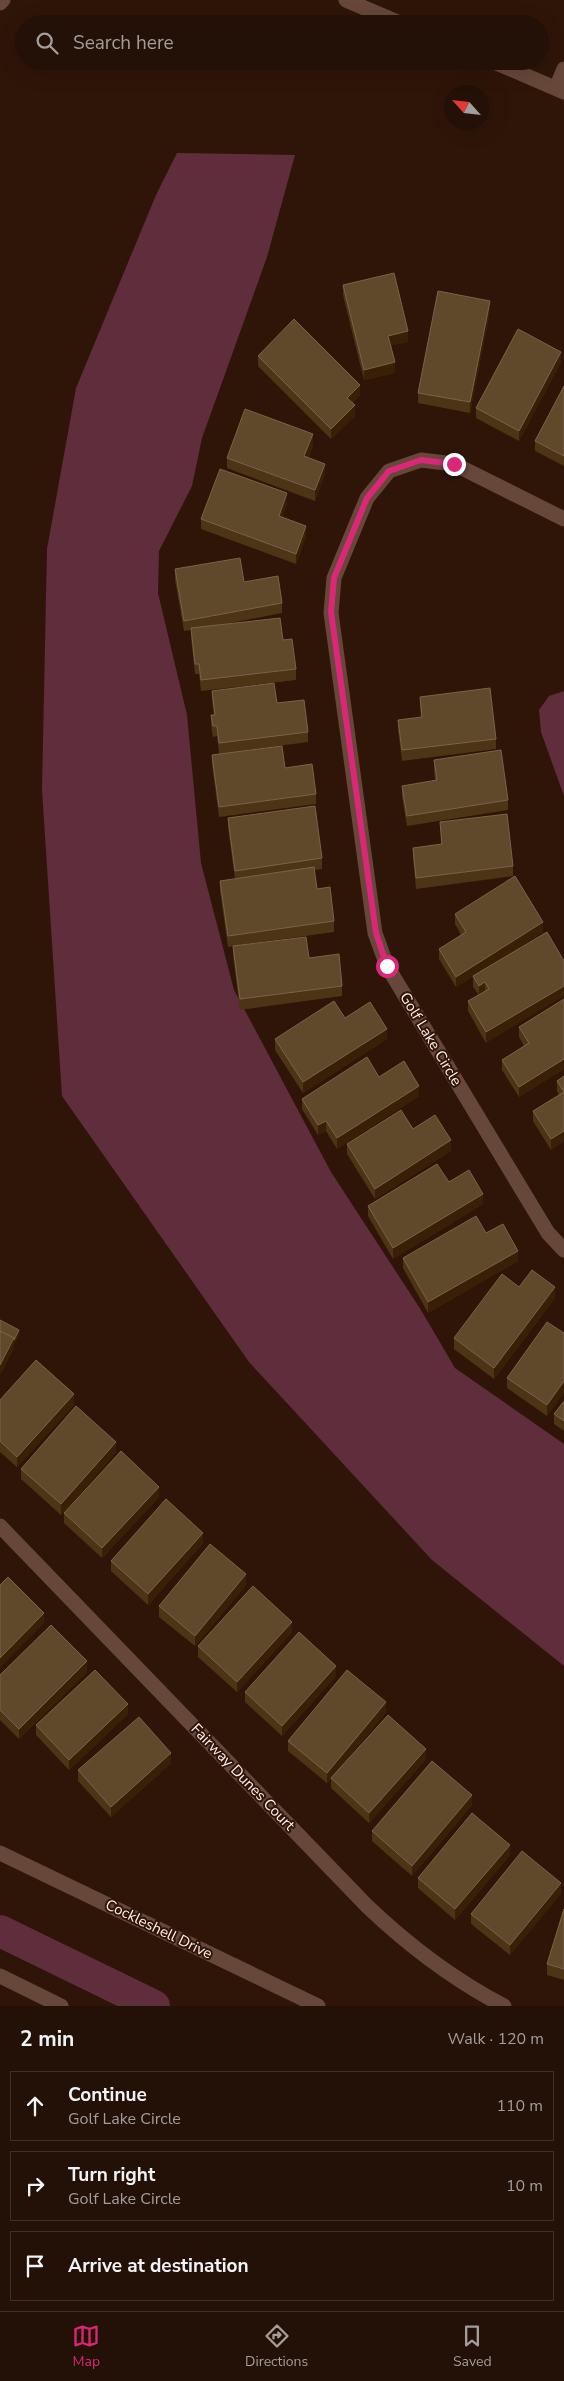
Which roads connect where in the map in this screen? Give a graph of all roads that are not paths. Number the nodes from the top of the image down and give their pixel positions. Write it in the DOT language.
graph roads {
  1 [pos="3,0"];
  2 [pos="346,0"];
  3 [pos="0,3"];
  4 [pos="381,15"];
  5 [pos="564,69"];
  6 [pos="513,70"];
  7 [pos="560,90"];
  8 [pos="564,519"];
  9 [pos="564,1250"];
  10 [pos="0,1526"];
  11 [pos="0,1853"];
  12 [pos="0,1976"];
  13 [pos="61,2006"];
  14 [pos="318,2006"];
  15 [pos="504,2006"];
  1 -- 3 [label="street"];
  2 -- 4 [label="street"];
  5 -- 7 [label="street"];
  6 -- 7 [label="street"];
  8 -- 9 [label="street, Golf Lake Circle"];
  10 -- 15 [label="street, Fairway Dunes Court"];
  11 -- 14 [label="street, Cockleshell Drive"];
  12 -- 13 [label="street"];
}
